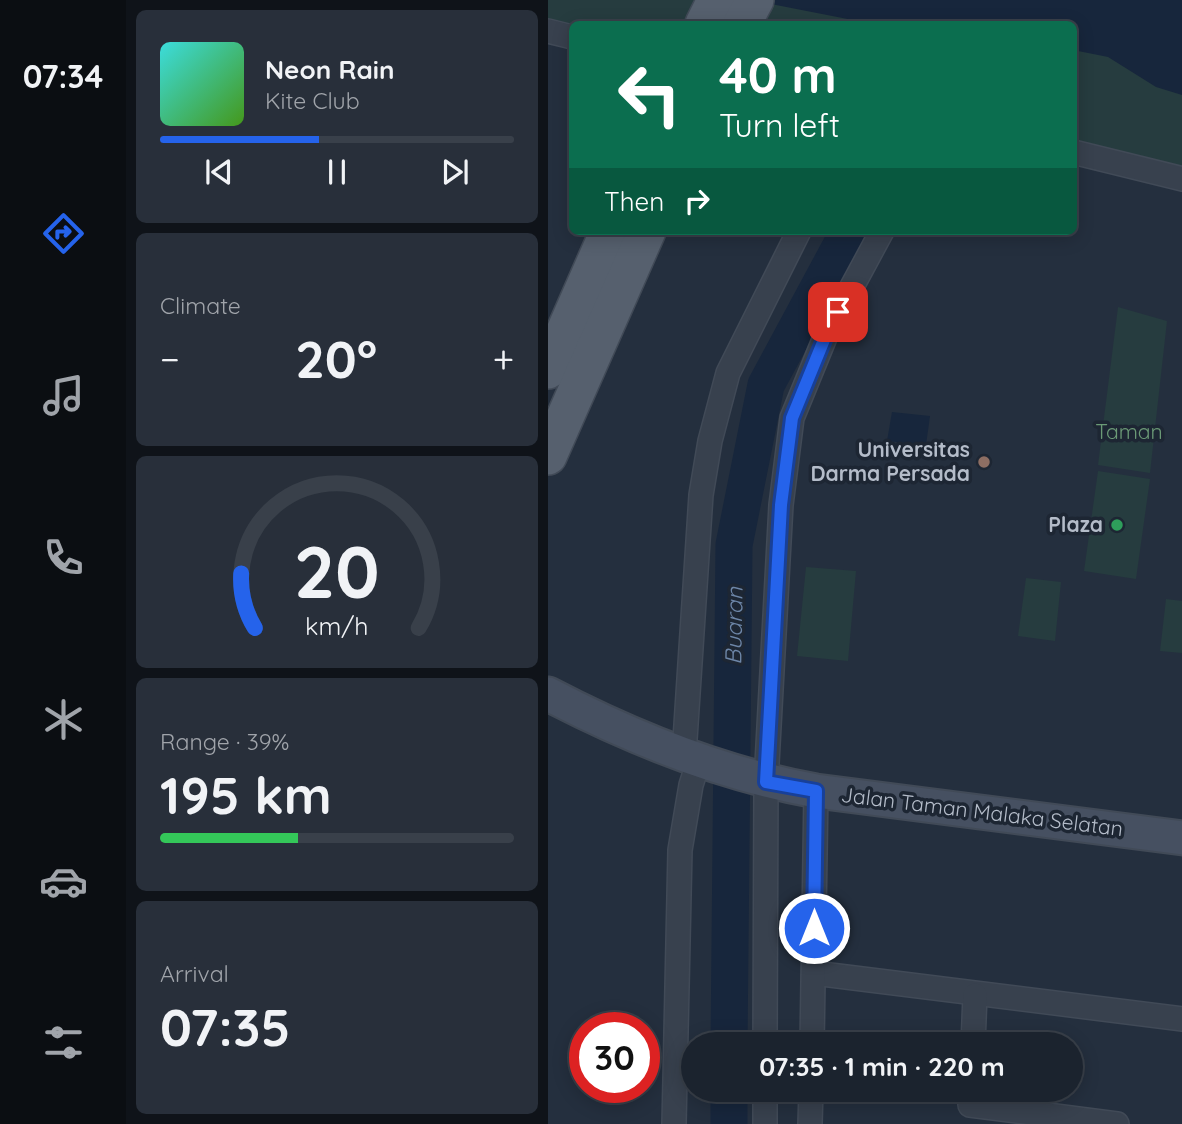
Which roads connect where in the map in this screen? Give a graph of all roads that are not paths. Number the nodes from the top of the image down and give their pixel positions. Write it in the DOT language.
graph roads {
  1 [pos="715,0"];
  2 [pos="755,0"];
  3 [pos="705,21"];
  4 [pos="744,21"];
  5 [pos="548,31"];
  6 [pos="569,36"];
  7 [pos="1077,153"];
  8 [pos="1182,179"];
  9 [pos="607,235"];
  10 [pos="645,235"];
  11 [pos="797,235"];
  12 [pos="880,235"];
  13 [pos="548,370"];
  14 [pos="548,456"];
  15 [pos="548,694"];
  16 [pos="696,759"];
  17 [pos="756,779"];
  18 [pos="816,791"];
  19 [pos="1182,838"];
  20 [pos="814,973"];
  21 [pos="975,995"];
  22 [pos="1182,1019"];
  23 [pos="765,1032"];
  24 [pos="812,1032"];
  25 [pos="974,1032"];
  26 [pos="765,1102"];
  27 [pos="811,1102"];
  28 [pos="970,1106"];
  29 [pos="673,1124"];
  30 [pos="765,1124"];
  31 [pos="810,1124"];
  32 [pos="1117,1124"];
  1 -- 3 [label="main road"];
  2 -- 4 [label="main road"];
  5 -- 6 [label="street"];
  7 -- 8 [label="street"];
  9 -- 13 [label="main road"];
  10 -- 14 [label="main road"];
  11 -- 16 [label="street"];
  12 -- 17 [label="street"];
  15 -- 16 [label="street, Jalan Taman Malaka Selatan"];
  16 -- 17 [label="street, Jalan Taman Malaka Selatan"];
  16 -- 29 [label="street"];
  17 -- 18 [label="street, Jalan Taman Malaka Selatan"];
  17 -- 23 [label="street"];
  18 -- 19 [label="street, Jalan Taman Malaka Selatan"];
  18 -- 20 [label="street"];
  20 -- 21 [label="street"];
  20 -- 24 [label="street"];
  21 -- 22 [label="street"];
  21 -- 25 [label="street"];
  26 -- 30 [label="street"];
  27 -- 31 [label="street"];
  28 -- 32 [label="street"];
}
